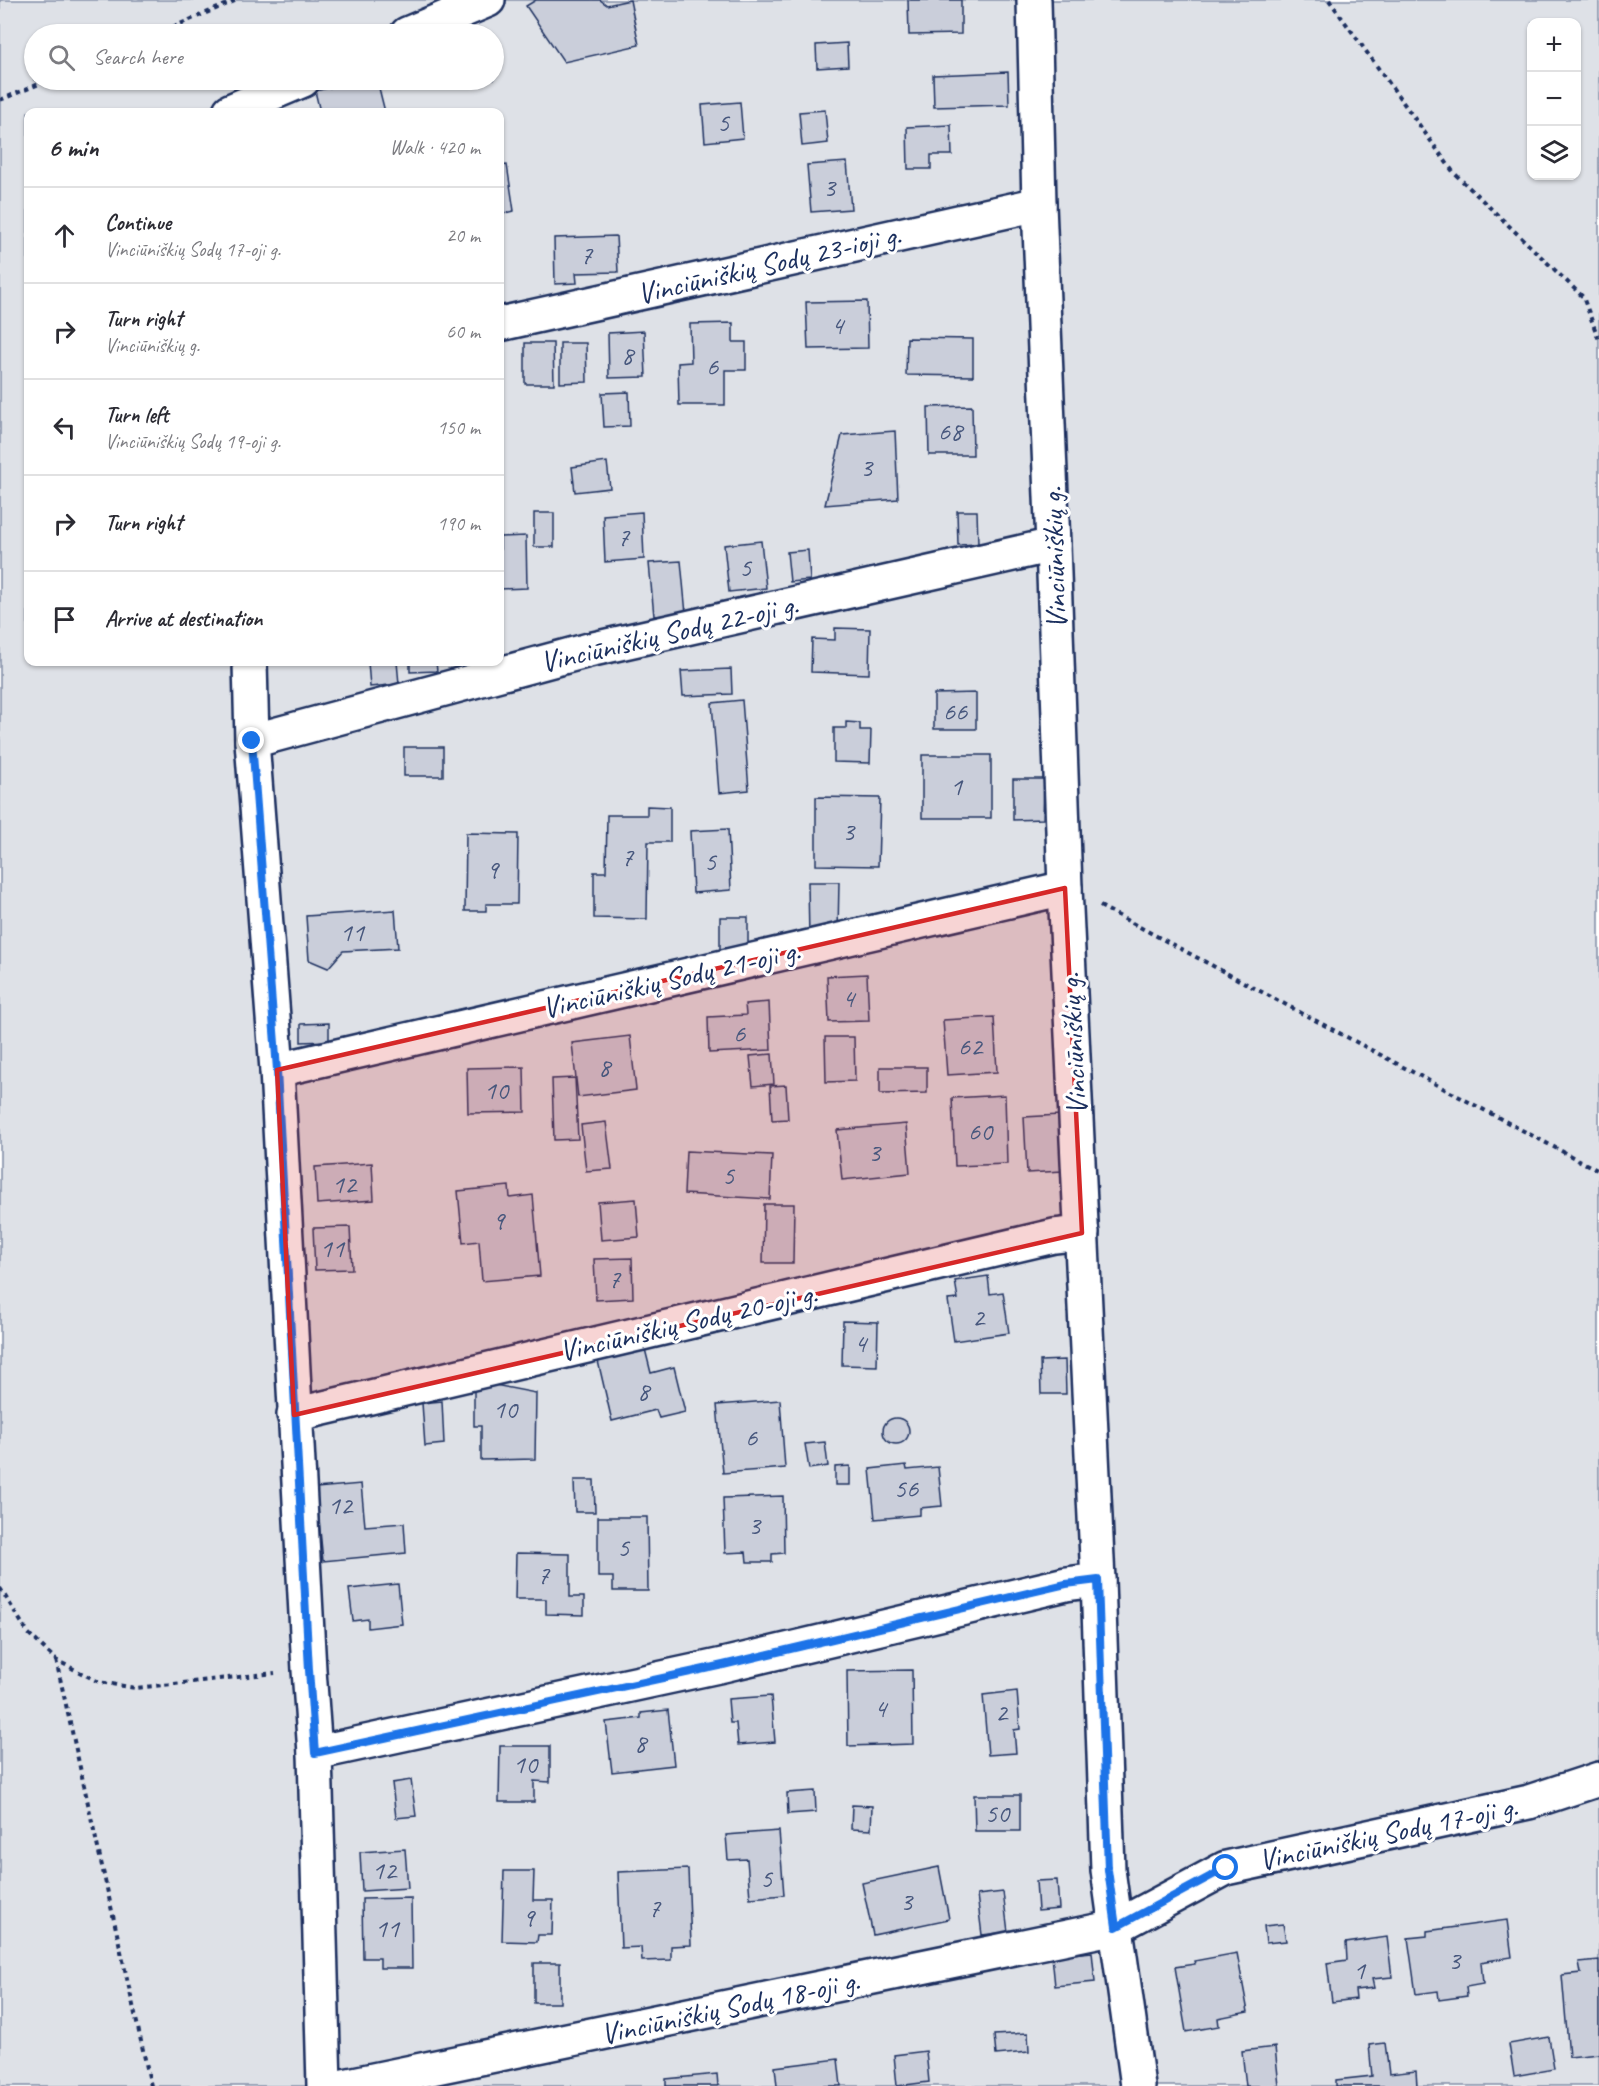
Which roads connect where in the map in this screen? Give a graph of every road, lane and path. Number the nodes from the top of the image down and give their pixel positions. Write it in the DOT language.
graph roads {
  1 [pos="237,0"];
  2 [pos="488,0"];
  3 [pos="1034,0"];
  4 [pos="1329,0"];
  5 [pos="180,24"];
  6 [pos="431,24"];
  7 [pos="25,90"];
  8 [pos="280,90"];
  9 [pos="0,100"];
  10 [pos="239,108"];
  11 [pos="1039,204"];
  12 [pos="504,323"];
  13 [pos="1599,340"];
  14 [pos="1053,545"];
  15 [pos="250,666"];
  16 [pos="252,741"];
  17 [pos="1065,888"];
  18 [pos="277,1070"];
  19 [pos="1599,1171"];
  20 [pos="1082,1233"];
  21 [pos="294,1415"];
  22 [pos="1098,1580"];
  23 [pos="0,1588"];
  24 [pos="56,1660"];
  25 [pos="309,1670"];
  26 [pos="315,1753"];
  27 [pos="1599,1779"];
  28 [pos="1116,1927"];
  29 [pos="152,2086"];
  30 [pos="324,2086"];
  31 [pos="344,2086"];
  32 [pos="1138,2086"];
  1 -- 5 [label="path"];
  2 -- 6 [label="street"];
  3 -- 11 [label="street, Vinciūniškių g."];
  4 -- 13 [label="path"];
  7 -- 9 [label="path"];
  8 -- 10 [label="street"];
  11 -- 12 [label="street, Vinciūniškių Sodų 23-ioji g."];
  11 -- 14 [label="street, Vinciūniškių g."];
  14 -- 16 [label="street, Vinciūniškių Sodų 22-oji g."];
  14 -- 17 [label="street, Vinciūniškių g."];
  15 -- 16 [label="street"];
  16 -- 18 [label="street"];
  17 -- 18 [label="street, Vinciūniškių Sodų 21-oji g."];
  17 -- 19 [label="path"];
  17 -- 20 [label="street, Vinciūniškių g."];
  18 -- 21 [label="street"];
  20 -- 21 [label="street, Vinciūniškių Sodų 20-oji g."];
  20 -- 22 [label="street, Vinciūniškių g."];
  21 -- 25 [label="street"];
  22 -- 26 [label="street"];
  22 -- 28 [label="street, Vinciūniškių g."];
  23 -- 24 [label="path"];
  24 -- 25 [label="path"];
  24 -- 29 [label="path"];
  25 -- 26 [label="street"];
  26 -- 30 [label="street"];
  27 -- 28 [label="street, Vinciūniškių Sodų 17-oji g."];
  28 -- 31 [label="street, Vinciūniškių Sodų 18-oji g."];
  28 -- 32 [label="street, Vinciūniškių g."];
}
